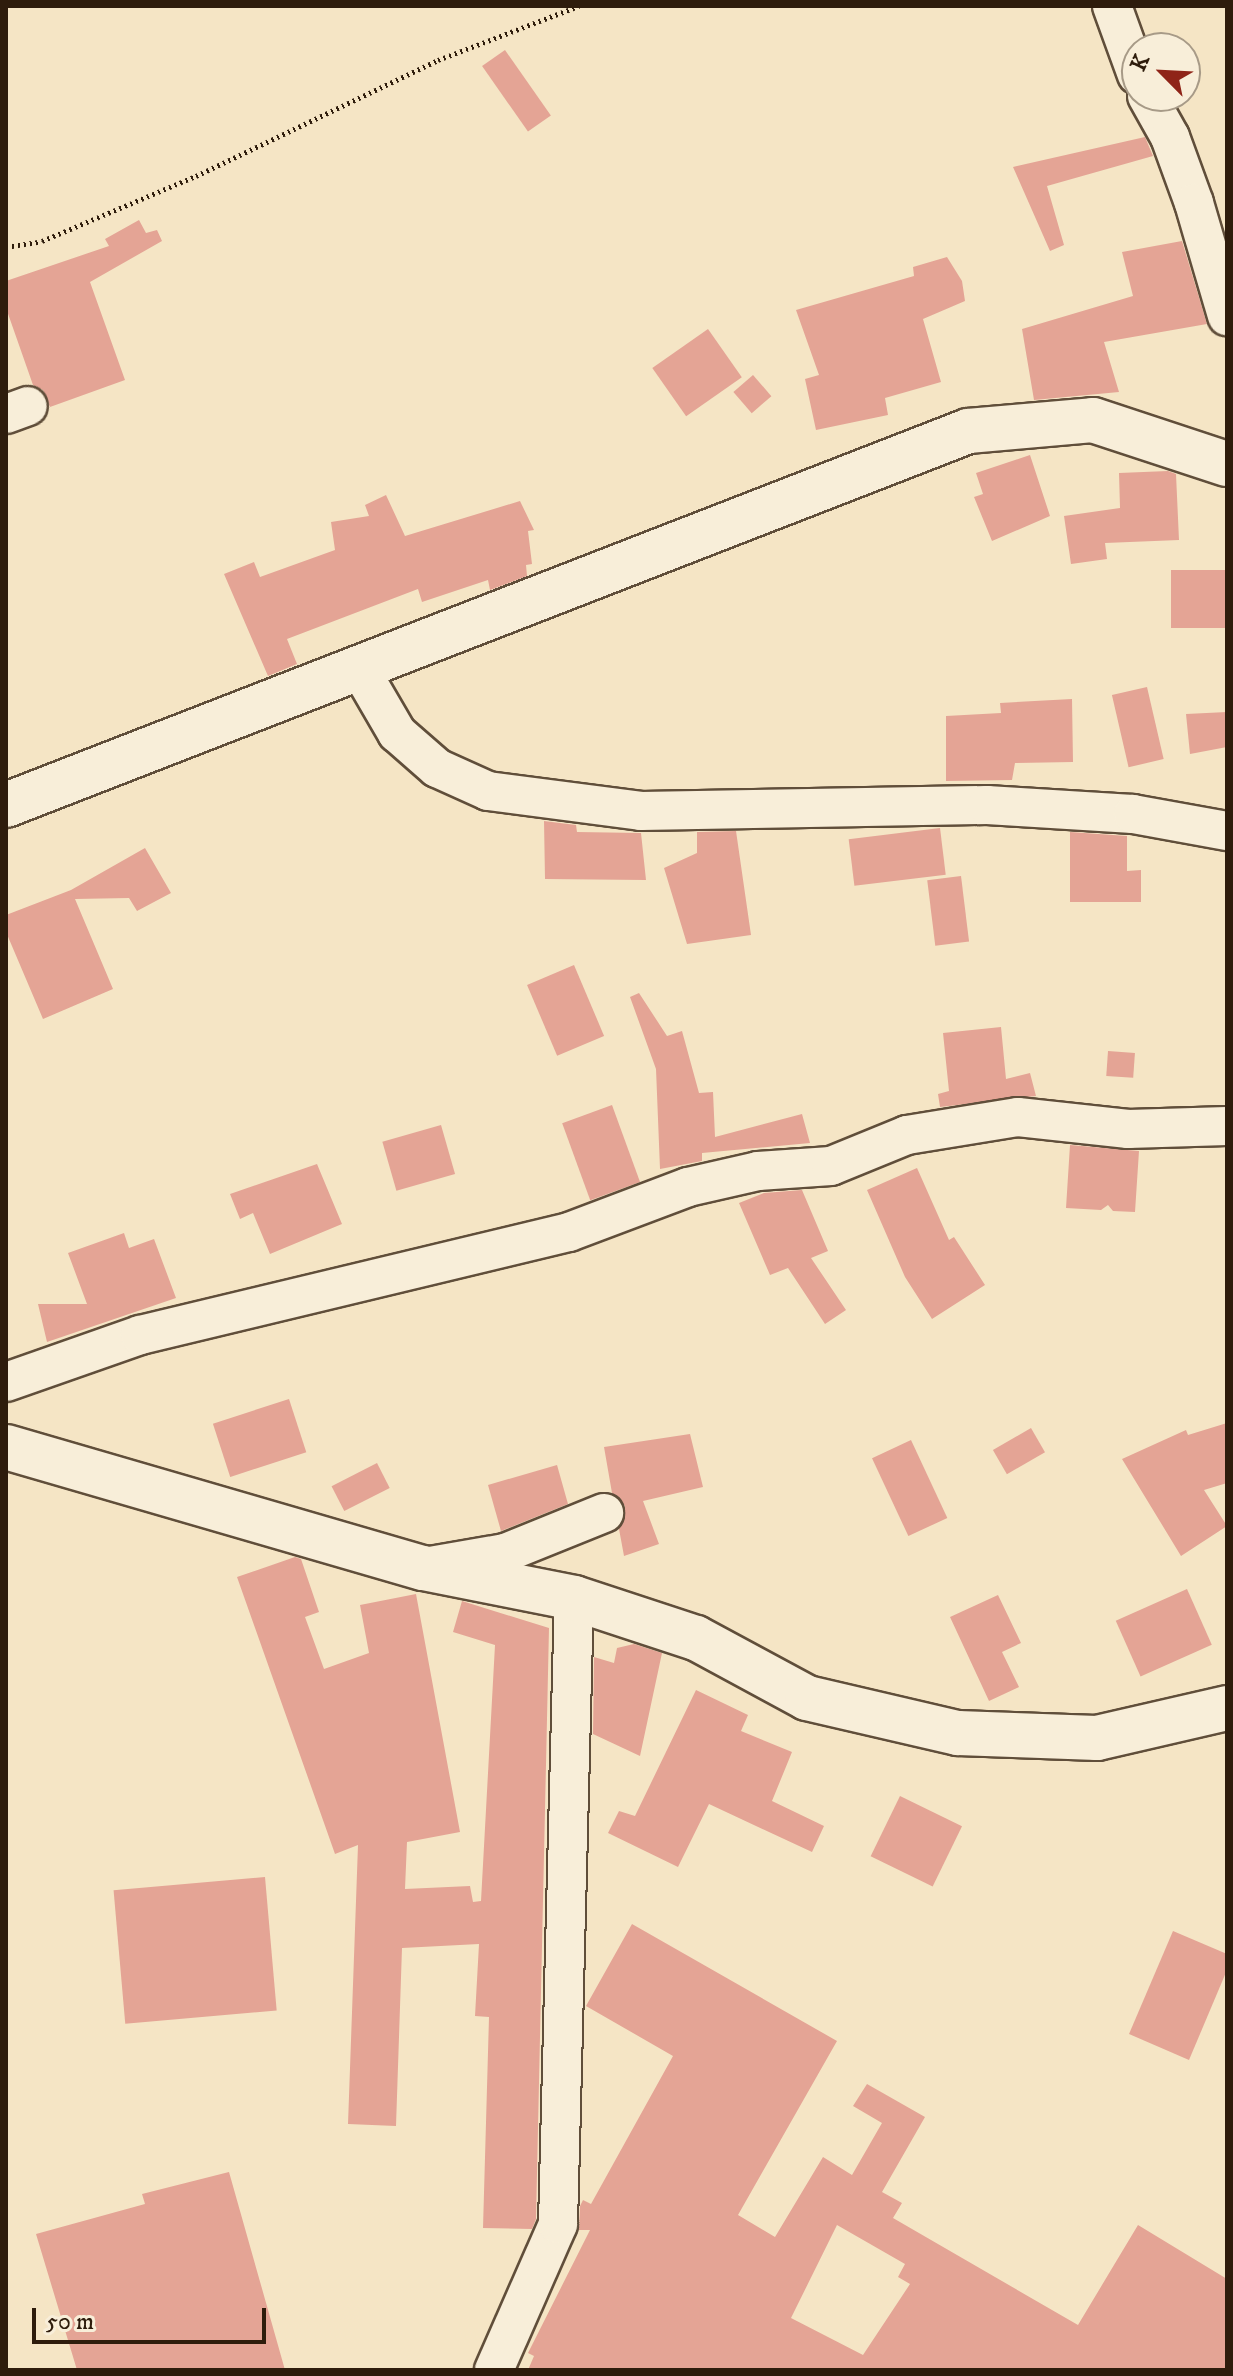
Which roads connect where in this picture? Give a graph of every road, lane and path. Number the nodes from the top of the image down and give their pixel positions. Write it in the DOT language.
graph roads {
  1 [pos="579,6"];
  2 [pos="1112,6"];
  3 [pos="1121,32"];
  4 [pos="1156,112"];
  5 [pos="6,247"];
  6 [pos="1227,316"];
  7 [pos="1227,464"];
  8 [pos="358,666"];
  9 [pos="6,805"];
  10 [pos="1227,831"];
  11 [pos="1227,1126"];
  12 [pos="6,1382"];
  13 [pos="6,1447"];
  14 [pos="604,1513"];
  15 [pos="423,1568"];
  16 [pos="574,1598"];
  17 [pos="1227,1708"];
  18 [pos="494,2370"];
  1 -- 5 [label="path"];
  2 -- 3 [label="street"];
  4 -- 6 [label="street"];
  7 -- 8 [label="street"];
  8 -- 9 [label="street"];
  8 -- 10 [label="street"];
  11 -- 12 [label="street"];
  13 -- 15 [label="street"];
  14 -- 15 [label="street"];
  15 -- 16 [label="street"];
  16 -- 17 [label="street"];
  16 -- 18 [label="street"];
}
